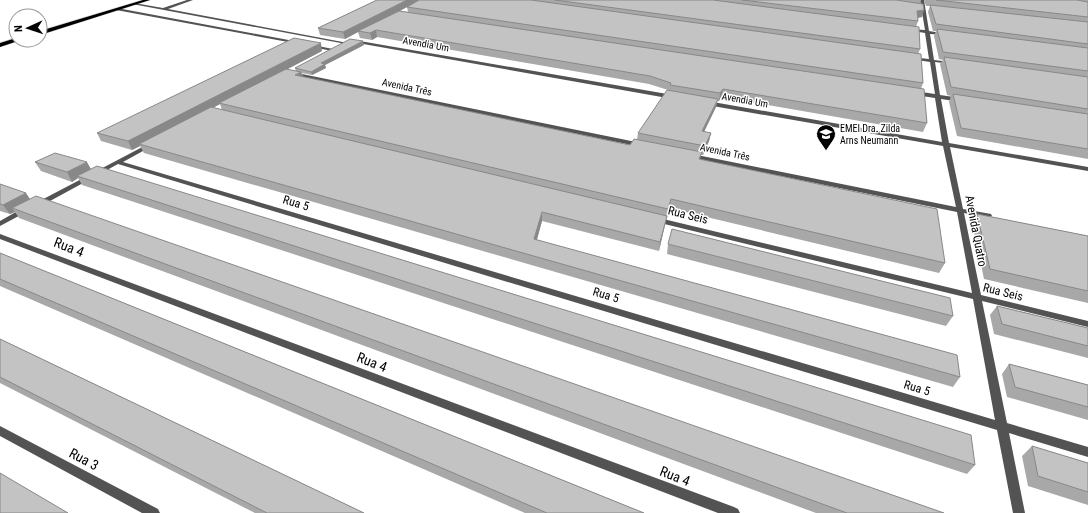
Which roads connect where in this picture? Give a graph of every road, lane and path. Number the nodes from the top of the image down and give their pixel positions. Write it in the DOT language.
graph roads {
  1 [pos="148,0"];
  2 [pos="191,0"];
  3 [pos="134,4"];
  4 [pos="924,6"];
  5 [pos="117,9"];
  6 [pos="162,10"];
  7 [pos="146,14"];
  8 [pos="903,29"];
  9 [pos="48,31"];
  10 [pos="926,32"];
  11 [pos="950,35"];
  12 [pos="358,37"];
  13 [pos="348,42"];
  14 [pos="302,44"];
  15 [pos="310,45"];
  16 [pos="334,50"];
  17 [pos="320,56"];
  18 [pos="900,57"];
  19 [pos="932,61"];
  20 [pos="955,64"];
  21 [pos="300,66"];
  22 [pos="906,92"];
  23 [pos="938,97"];
  24 [pos="680,98"];
  25 [pos="968,101"];
  26 [pos="703,102"];
  27 [pos="159,140"];
  28 [pos="946,145"];
  29 [pos="647,146"];
  30 [pos="686,154"];
  31 [pos="118,162"];
  32 [pos="1088,170"];
  33 [pos="960,210"];
  34 [pos="645,216"];
  35 [pos="998,218"];
  36 [pos="0,224"];
  37 [pos="0,236"];
  38 [pos="976,296"];
  39 [pos="1088,324"];
  40 [pos="1001,426"];
  41 [pos="0,431"];
  42 [pos="1088,452"];
  43 [pos="154,513"];
  44 [pos="734,513"];
  45 [pos="1018,513"];
  1 -- 3 [label="main road"];
  2 -- 6 [label="street"];
  3 -- 5 [label="main road"];
  3 -- 6 [label="street, Avendia Um"];
  4 -- 10 [label="street, Avenida Quatro"];
  5 -- 7 [label="street"];
  5 -- 9 [label="main road"];
  6 -- 7 [label="street"];
  6 -- 13 [label="street, Avendia Um"];
  7 -- 14 [label="street"];
  8 -- 10 [label="street"];
  10 -- 11 [label="street"];
  10 -- 19 [label="street, Avenida Quatro"];
  12 -- 13 [label="street"];
  13 -- 16 [label="street"];
  13 -- 24 [label="street, Avendia Um"];
  15 -- 16 [label="street"];
  16 -- 17 [label="street"];
  18 -- 19 [label="street"];
  19 -- 20 [label="street"];
  19 -- 23 [label="street, Avenida Quatro"];
  21 -- 29 [label="street, Avenida Três"];
  22 -- 23 [label="street"];
  23 -- 25 [label="street"];
  23 -- 28 [label="street, Avenida Quatro"];
  26 -- 28 [label="street, Avendia Um"];
  27 -- 31 [label="street"];
  28 -- 32 [label="street, Avendia Um"];
  28 -- 33 [label="street, Avenida Quatro"];
  30 -- 33 [label="street, Avenida Três"];
  31 -- 36 [label="street"];
  31 -- 40 [label="street, Rua 5"];
  33 -- 35 [label="street, Avenida Três"];
  33 -- 38 [label="street, Avenida Quatro"];
  34 -- 38 [label="street, Rua Seis"];
  37 -- 44 [label="street, Rua 4"];
  38 -- 39 [label="street, Rua Seis"];
  38 -- 40 [label="street, Avenida Quatro"];
  40 -- 42 [label="street, Rua 5"];
  40 -- 45 [label="street, Avenida Quatro"];
  41 -- 43 [label="street, Rua 3"];
}
